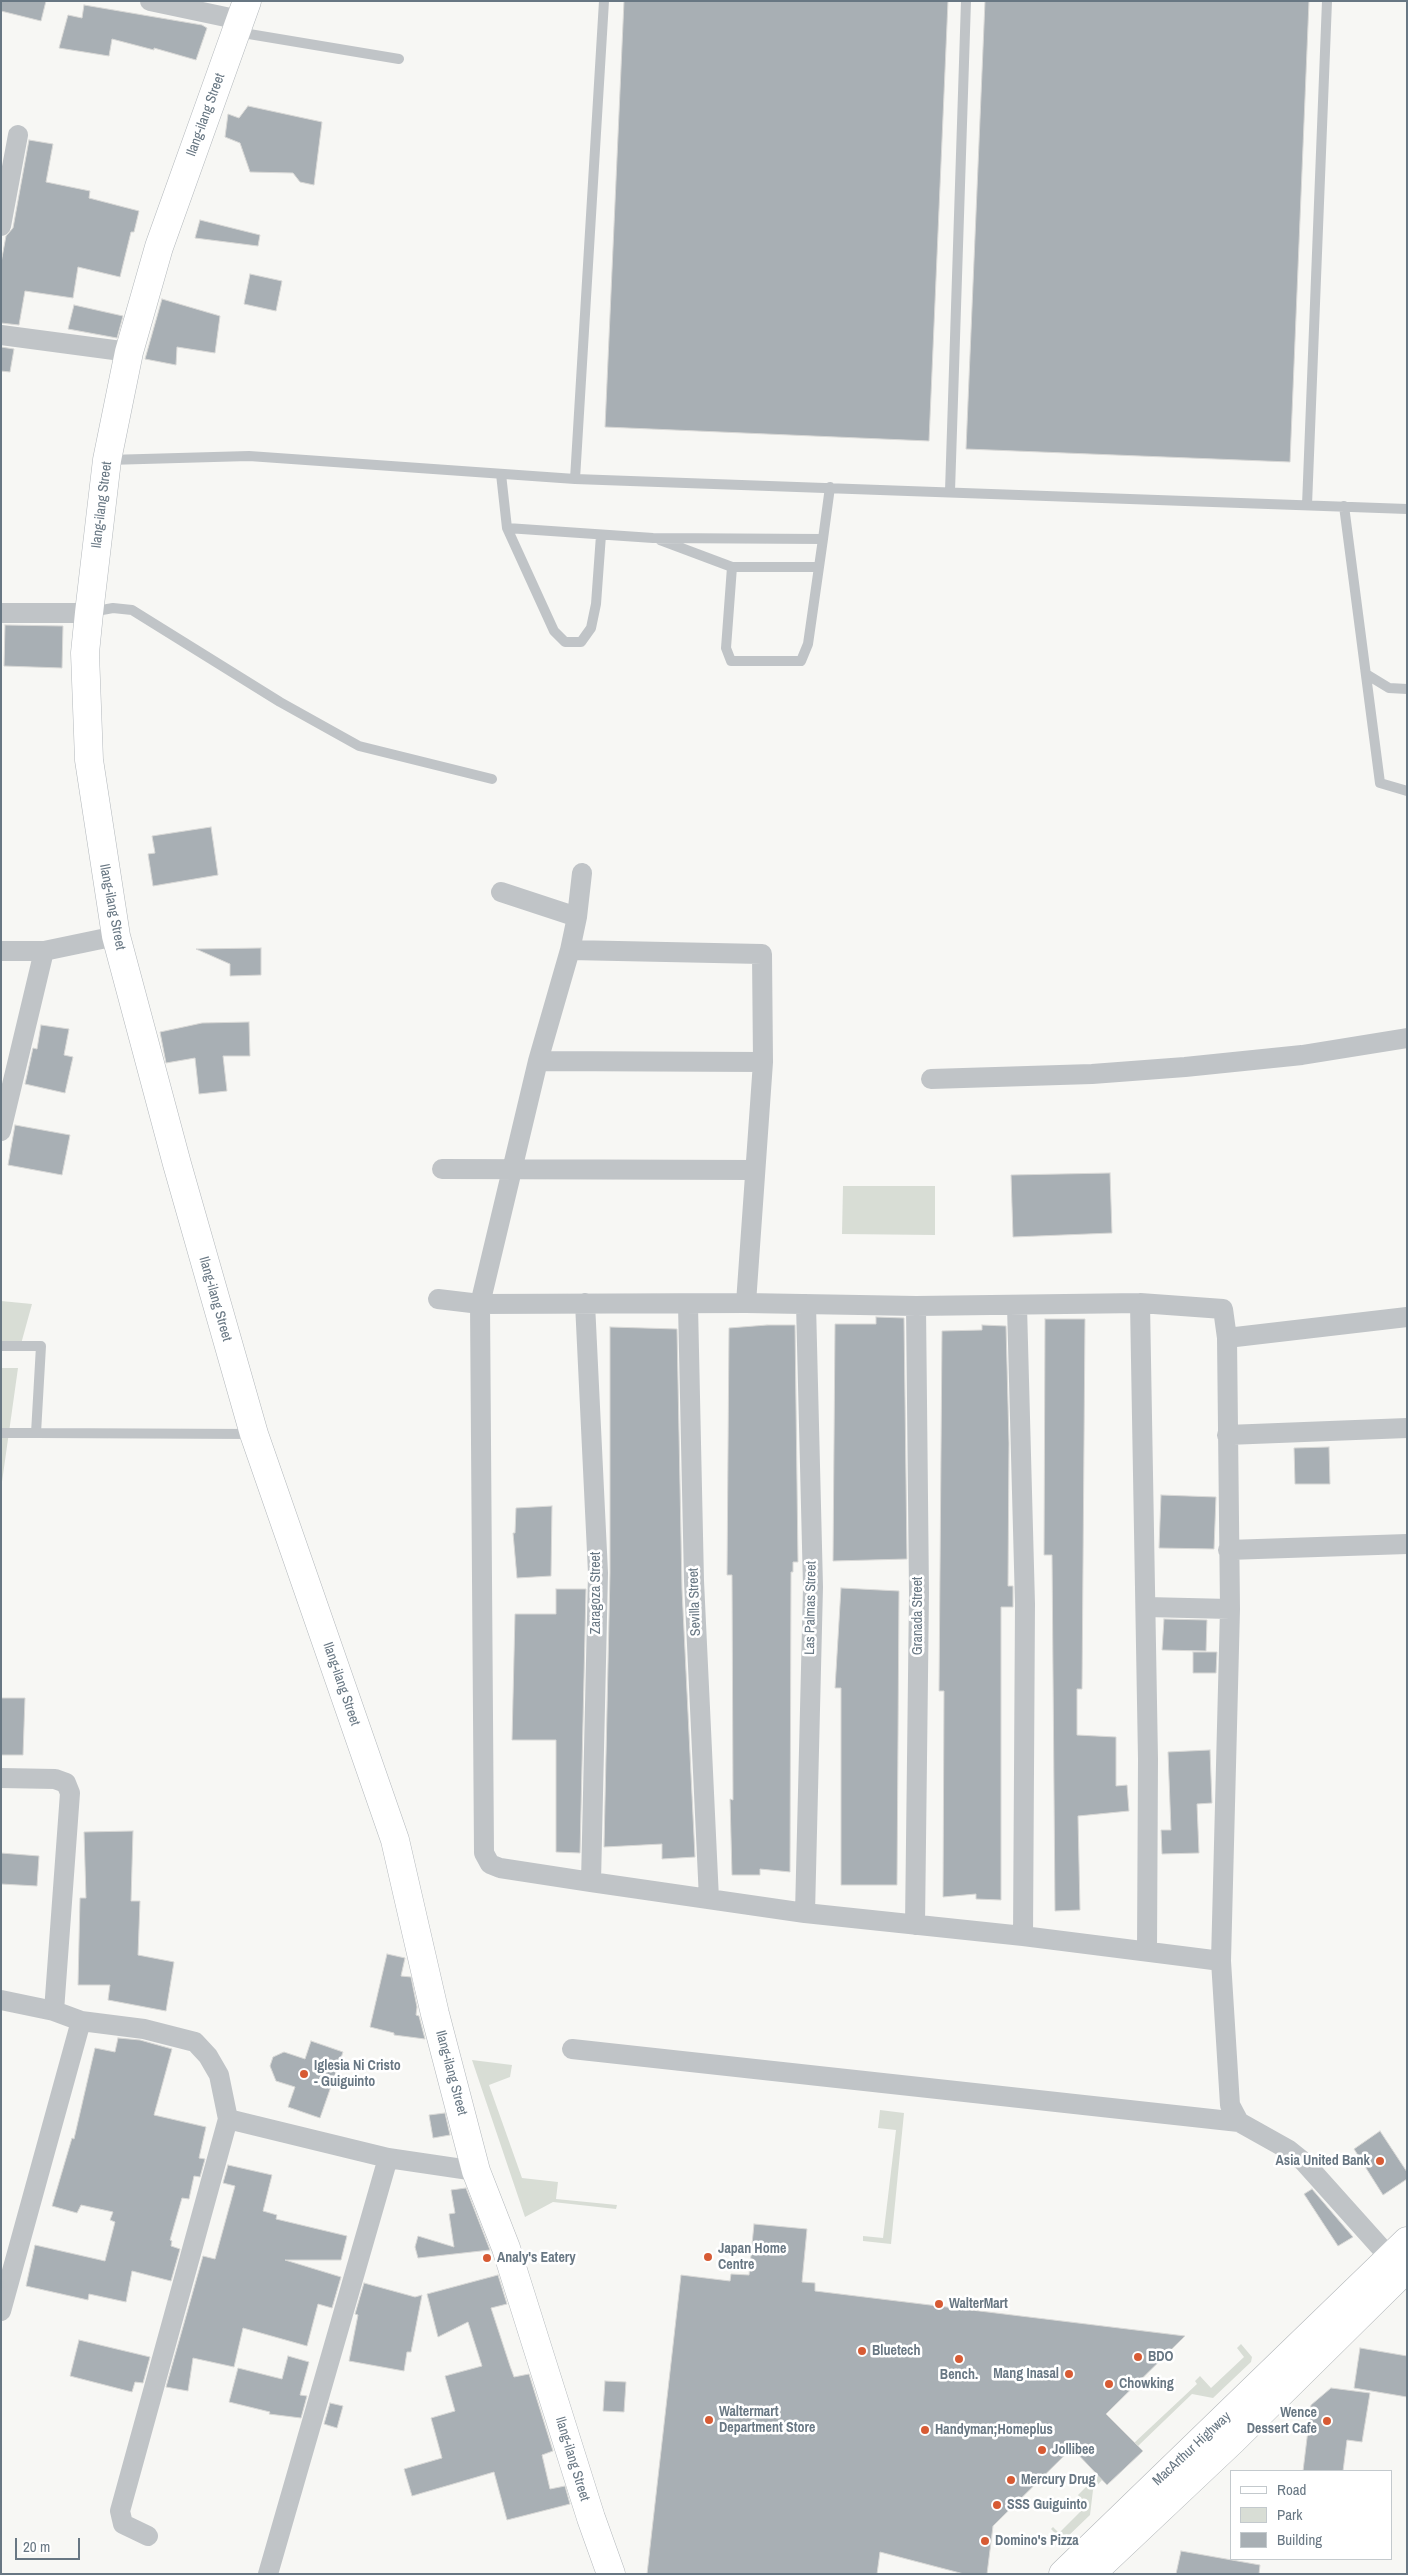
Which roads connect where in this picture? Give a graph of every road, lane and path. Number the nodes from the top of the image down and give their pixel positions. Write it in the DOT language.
graph roads {
  1 [pos="150,1"];
  2 [pos="604,1"];
  3 [pos="966,1"];
  4 [pos="1327,1"];
  5 [pos="241,18"];
  6 [pos="399,60"];
  7 [pos="18,135"];
  8 [pos="6,166"];
  9 [pos="1,226"];
  10 [pos="1,335"];
  11 [pos="129,352"];
  12 [pos="107,460"];
  13 [pos="501,474"];
  14 [pos="575,479"];
  15 [pos="830,487"];
  16 [pos="950,491"];
  17 [pos="1307,505"];
  18 [pos="1344,506"];
  19 [pos="1407,509"];
  20 [pos="508,528"];
  21 [pos="601,535"];
  22 [pos="653,538"];
  23 [pos="823,539"];
  24 [pos="732,567"];
  25 [pos="819,567"];
  26 [pos="1,613"];
  27 [pos="89,613"];
  28 [pos="1366,674"];
  29 [pos="1407,689"];
  30 [pos="492,779"];
  31 [pos="1407,791"];
  32 [pos="582,873"];
  33 [pos="501,892"];
  34 [pos="577,917"];
  35 [pos="116,936"];
  36 [pos="570,950"];
  37 [pos="1,951"];
  38 [pos="44,951"];
  39 [pos="1407,1038"];
  40 [pos="538,1061"];
  41 [pos="763,1062"];
  42 [pos="931,1079"];
  43 [pos="1,1131"];
  44 [pos="442,1169"];
  45 [pos="512,1170"];
  46 [pos="754,1170"];
  47 [pos="438,1299"];
  48 [pos="585,1303"];
  49 [pos="746,1303"];
  50 [pos="1140,1303"];
  51 [pos="480,1304"];
  52 [pos="688,1304"];
  53 [pos="806,1304"];
  54 [pos="916,1306"];
  55 [pos="1017,1306"];
  56 [pos="1407,1317"];
  57 [pos="1228,1338"];
  58 [pos="1,1346"];
  59 [pos="1407,1428"];
  60 [pos="1,1433"];
  61 [pos="36,1433"];
  62 [pos="254,1434"];
  63 [pos="1228,1435"];
  64 [pos="1407,1544"];
  65 [pos="1228,1550"];
  66 [pos="1146,1607"];
  67 [pos="1230,1609"];
  68 [pos="1,1778"];
  69 [pos="591,1882"];
  70 [pos="709,1899"];
  71 [pos="805,1913"];
  72 [pos="915,1925"];
  73 [pos="1023,1936"];
  74 [pos="1147,1951"];
  75 [pos="1221,1961"];
  76 [pos="1,2000"];
  77 [pos="54,2011"];
  78 [pos="81,2021"];
  79 [pos="572,2049"];
  80 [pos="228,2118"];
  81 [pos="1239,2122"];
  82 [pos="388,2158"];
  83 [pos="476,2170"];
  84 [pos="1401,2260"];
  85 [pos="1,2311"];
  86 [pos="148,2536"];
  87 [pos="268,2574"];
  88 [pos="611,2574"];
  89 [pos="1063,2574"];
  90 [pos="1091,2574"];
  1 -- 5 [label="street"];
  2 -- 14 [label="lane"];
  3 -- 16 [label="lane"];
  4 -- 17 [label="lane"];
  5 -- 6 [label="lane"];
  5 -- 11 [label="main road, Ilang-ilang Street"];
  7 -- 8 [label="street"];
  8 -- 9 [label="street"];
  10 -- 11 [label="street"];
  11 -- 12 [label="main road, Ilang-ilang Street"];
  12 -- 13 [label="lane"];
  12 -- 27 [label="main road, Ilang-ilang Street"];
  13 -- 14 [label="lane"];
  13 -- 20 [label="lane"];
  14 -- 15 [label="lane"];
  15 -- 16 [label="lane"];
  15 -- 23 [label="lane"];
  16 -- 17 [label="lane"];
  17 -- 18 [label="lane"];
  18 -- 19 [label="lane"];
  18 -- 28 [label="lane"];
  20 -- 21 [label="lane"];
  20 -- 21 [label="lane"];
  21 -- 22 [label="lane"];
  22 -- 23 [label="lane"];
  22 -- 24 [label="lane"];
  23 -- 25 [label="lane"];
  24 -- 25 [label="lane"];
  24 -- 25 [label="lane"];
  26 -- 27 [label="street"];
  27 -- 30 [label="lane"];
  27 -- 35 [label="main road, Ilang-ilang Street"];
  28 -- 29 [label="lane"];
  28 -- 31 [label="lane"];
  32 -- 34 [label="street"];
  33 -- 34 [label="street"];
  34 -- 36 [label="street"];
  35 -- 38 [label="street"];
  35 -- 62 [label="main road, Ilang-ilang Street"];
  36 -- 40 [label="street"];
  36 -- 41 [label="street"];
  37 -- 38 [label="street"];
  38 -- 43 [label="street"];
  39 -- 42 [label="street"];
  40 -- 41 [label="street"];
  40 -- 45 [label="street"];
  41 -- 46 [label="street"];
  44 -- 45 [label="street"];
  45 -- 46 [label="street"];
  45 -- 51 [label="street"];
  46 -- 49 [label="street"];
  47 -- 51 [label="street"];
  48 -- 51 [label="street"];
  48 -- 52 [label="street"];
  48 -- 69 [label="street, Zaragoza Street"];
  49 -- 52 [label="street"];
  49 -- 53 [label="street"];
  50 -- 55 [label="street"];
  50 -- 57 [label="street"];
  50 -- 66 [label="street"];
  51 -- 69 [label="street"];
  52 -- 70 [label="street, Sevilla Street"];
  53 -- 54 [label="street"];
  53 -- 71 [label="street, Las Palmas Street"];
  54 -- 55 [label="street"];
  54 -- 72 [label="street, Granada Street"];
  55 -- 73 [label="street"];
  56 -- 57 [label="street"];
  57 -- 63 [label="street"];
  58 -- 61 [label="lane"];
  59 -- 63 [label="street"];
  60 -- 61 [label="lane"];
  61 -- 62 [label="lane"];
  62 -- 83 [label="main road, Ilang-ilang Street"];
  63 -- 65 [label="street"];
  64 -- 65 [label="street"];
  65 -- 67 [label="street"];
  66 -- 67 [label="street"];
  66 -- 74 [label="street"];
  67 -- 75 [label="street"];
  68 -- 77 [label="street"];
  69 -- 70 [label="street"];
  70 -- 71 [label="street"];
  71 -- 72 [label="street"];
  72 -- 73 [label="street"];
  73 -- 74 [label="street"];
  74 -- 75 [label="street"];
  75 -- 81 [label="street"];
  76 -- 77 [label="street"];
  77 -- 78 [label="street"];
  78 -- 80 [label="street"];
  78 -- 85 [label="street"];
  79 -- 81 [label="street"];
  80 -- 82 [label="street"];
  80 -- 86 [label="street"];
  81 -- 84 [label="street"];
  82 -- 83 [label="street"];
  82 -- 87 [label="street"];
  83 -- 88 [label="main road, Ilang-ilang Street"];
  84 -- 89 [label="main road, MacArthur Highway"];
  84 -- 90 [label="main road, MacArthur Highway"];
}
